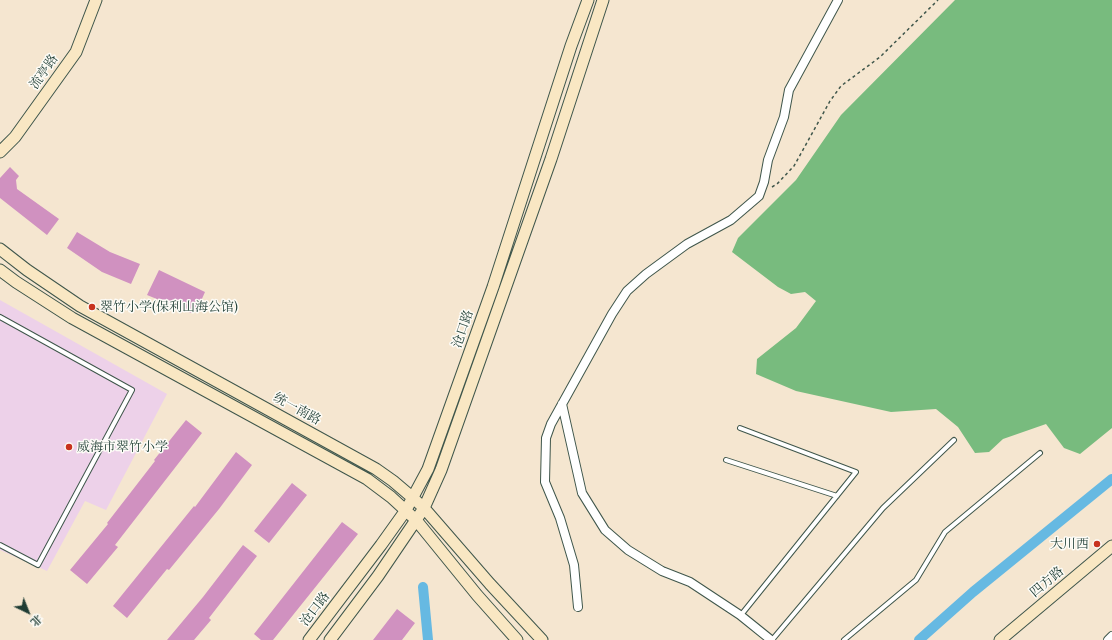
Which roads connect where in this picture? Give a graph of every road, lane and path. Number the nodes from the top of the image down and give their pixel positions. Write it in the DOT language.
graph roads {
  1 [pos="96,0"];
  2 [pos="588,0"];
  3 [pos="603,0"];
  4 [pos="838,0"];
  5 [pos="938,0"];
  6 [pos="0,152"];
  7 [pos="759,196"];
  8 [pos="0,249"];
  9 [pos="0,270"];
  10 [pos="0,317"];
  11 [pos="562,404"];
  12 [pos="740,428"];
  13 [pos="954,440"];
  14 [pos="1040,452"];
  15 [pos="726,460"];
  16 [pos="837,496"];
  17 [pos="414,498"];
  18 [pos="424,508"];
  19 [pos="406,510"];
  20 [pos="416,520"];
  21 [pos="0,545"];
  22 [pos="1112,546"];
  23 [pos="578,607"];
  24 [pos="740,615"];
  25 [pos="1112,636"];
  26 [pos="309,640"];
  27 [pos="330,640"];
  28 [pos="518,640"];
  29 [pos="542,640"];
  30 [pos="772,640"];
  31 [pos="844,640"];
  32 [pos="1000,640"];
  33 [pos="1108,640"];
  1 -- 6 [label="street, 流亭路"];
  2 -- 17 [label="street, 沧口路"];
  3 -- 18 [label="street, 沧口路"];
  4 -- 7 [label="street"];
  5 -- 7 [label="path"];
  7 -- 11 [label="street"];
  8 -- 17 [label="street, 统一南路"];
  9 -- 19 [label="street"];
  10 -- 21 [label="lane"];
  11 -- 23 [label="street"];
  11 -- 24 [label="street"];
  12 -- 16 [label="lane"];
  13 -- 30 [label="lane"];
  14 -- 31 [label="lane"];
  15 -- 16 [label="lane"];
  16 -- 24 [label="lane"];
  17 -- 18 [label="street, 统一南路"];
  17 -- 19 [label="street, 沧口路"];
  18 -- 20 [label="street, 沧口路"];
  18 -- 29 [label="street, 统一南路"];
  19 -- 20 [label="street"];
  19 -- 26 [label="street, 沧口路"];
  20 -- 27 [label="street, 沧口路"];
  20 -- 28 [label="street"];
  22 -- 32 [label="street, 四方路"];
  24 -- 30 [label="street"];
  25 -- 33 [label="street"];
}
